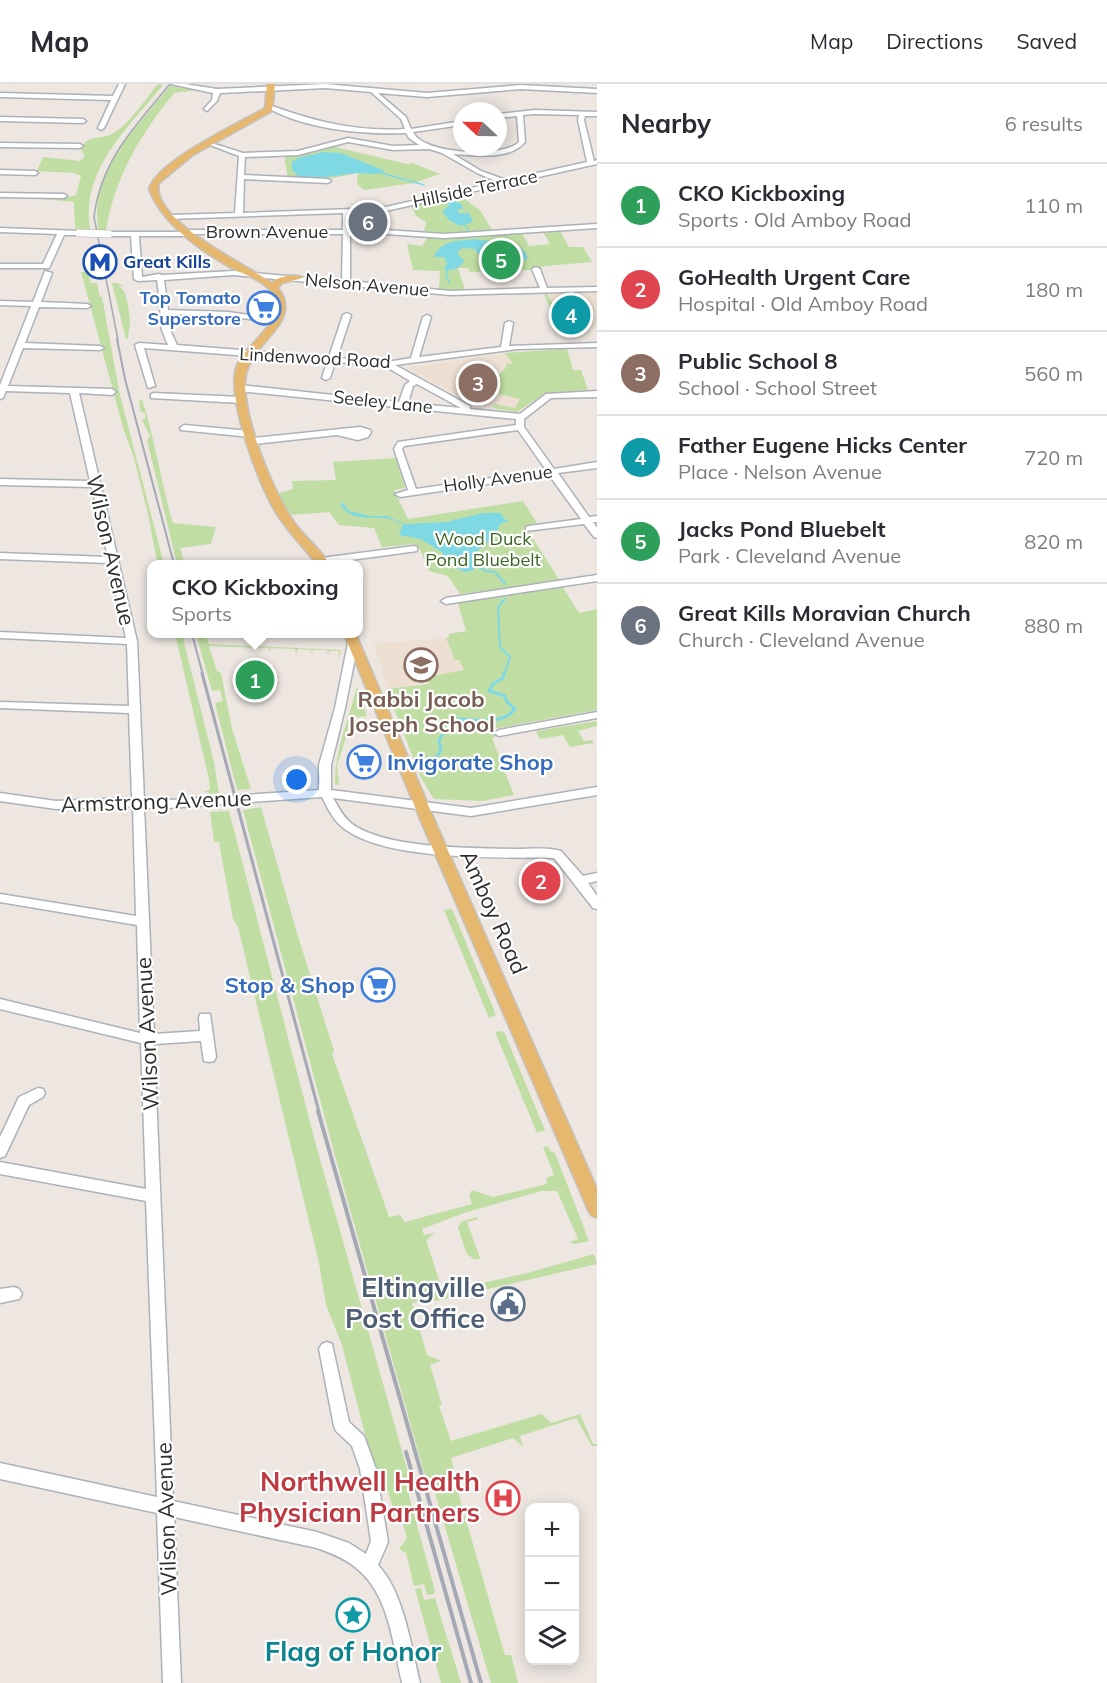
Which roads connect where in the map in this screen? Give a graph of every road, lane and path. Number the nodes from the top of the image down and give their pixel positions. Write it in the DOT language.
graph roads {
  1 [pos="123,84"];
  2 [pos="174,84"];
  3 [pos="229,84"];
  4 [pos="365,84"];
  5 [pos="178,85"];
  6 [pos="270,87"];
  7 [pos="188,91"];
  8 [pos="220,91"];
  9 [pos="372,91"];
  10 [pos="597,91"];
  11 [pos="0,95"];
  12 [pos="116,98"];
  13 [pos="270,107"];
  14 [pos="207,109"];
  15 [pos="520,113"];
  16 [pos="582,114"];
  17 [pos="597,114"];
  18 [pos="507,115"];
  19 [pos="0,119"];
  20 [pos="83,121"];
  21 [pos="310,121"];
  22 [pos="453,124"];
  23 [pos="101,128"];
  24 [pos="410,130"];
  25 [pos="312,131"];
  26 [pos="207,142"];
  27 [pos="0,145"];
  28 [pos="80,146"];
  29 [pos="428,147"];
  30 [pos="444,152"];
  31 [pos="242,156"];
  32 [pos="594,163"];
  33 [pos="0,172"];
  34 [pos="35,173"];
  35 [pos="243,177"];
  36 [pos="328,181"];
  37 [pos="505,182"];
  38 [pos="0,195"];
  39 [pos="64,196"];
  40 [pos="347,212"];
  41 [pos="239,213"];
  42 [pos="172,217"];
  43 [pos="597,226"];
  44 [pos="0,230"];
  45 [pos="62,232"];
  46 [pos="348,232"];
  47 [pos="189,233"];
  48 [pos="135,235"];
  49 [pos="0,266"];
  50 [pos="536,269"];
  51 [pos="47,270"];
  52 [pos="251,274"];
  53 [pos="159,276"];
  54 [pos="298,278"];
  55 [pos="346,283"];
  56 [pos="273,288"];
  57 [pos="597,289"];
  58 [pos="544,290"];
  59 [pos="0,303"];
  60 [pos="36,304"];
  61 [pos="87,306"];
  62 [pos="165,312"];
  63 [pos="347,315"];
  64 [pos="427,317"];
  65 [pos="277,321"];
  66 [pos="509,323"];
  67 [pos="19,345"];
  68 [pos="597,345"];
  69 [pos="100,348"];
  70 [pos="174,348"];
  71 [pos="505,348"];
  72 [pos="249,354"];
  73 [pos="332,360"];
  74 [pos="414,361"];
  75 [pos="387,364"];
  76 [pos="326,378"];
  77 [pos="417,380"];
  78 [pos="152,386"];
  79 [pos="1,390"];
  80 [pos="74,391"];
  81 [pos="112,392"];
  82 [pos="240,394"];
  83 [pos="597,394"];
  84 [pos="154,396"];
  85 [pos="403,404"];
  86 [pos="474,411"];
  87 [pos="521,422"];
  88 [pos="184,428"];
  89 [pos="339,433"];
  90 [pos="251,437"];
  91 [pos="597,465"];
  92 [pos="552,472"];
  93 [pos="0,482"];
  94 [pos="96,484"];
  95 [pos="413,492"];
  96 [pos="400,494"];
  97 [pos="597,519"];
  98 [pos="586,520"];
  99 [pos="529,529"];
  100 [pos="597,536"];
  101 [pos="414,549"];
  102 [pos="0,556"];
  103 [pos="114,560"];
  104 [pos="320,560"];
  105 [pos="342,560"];
  106 [pos="597,578"];
  107 [pos="446,601"];
  108 [pos="0,635"];
  109 [pos="352,638"];
  110 [pos="132,641"];
  111 [pos="0,705"];
  112 [pos="136,710"];
  113 [pos="597,715"];
  114 [pos="500,733"];
  115 [pos="597,791"];
  116 [pos="325,794"];
  117 [pos="0,797"];
  118 [pos="139,803"];
  119 [pos="421,806"];
  120 [pos="440,850"];
  121 [pos="597,878"];
  122 [pos="580,881"];
  123 [pos="0,898"];
  124 [pos="597,905"];
  125 [pos="142,921"];
  126 [pos="0,1004"];
  127 [pos="205,1018"];
  128 [pos="207,1036"];
  129 [pos="146,1039"];
  130 [pos="209,1057"];
  131 [pos="38,1093"];
  132 [pos="0,1152"];
  133 [pos="0,1168"];
  134 [pos="154,1196"];
  135 [pos="597,1210"];
  136 [pos="327,1349"];
  137 [pos="0,1471"];
  138 [pos="165,1506"];
  139 [pos="369,1565"];
  140 [pos="172,1683"];
  141 [pos="411,1683"];
  1 -- 12 [label="street"];
  2 -- 5 [label="street"];
  3 -- 8 [label="street"];
  4 -- 9 [label="street"];
  5 -- 8 [label="street"];
  6 -- 8 [label="street"];
  6 -- 9 [label="street"];
  6 -- 13 [label="main road"];
  7 -- 8 [label="street"];
  8 -- 14 [label="street"];
  9 -- 10 [label="street"];
  9 -- 24 [label="street"];
  11 -- 12 [label="street"];
  12 -- 23 [label="street"];
  13 -- 21 [label="street"];
  13 -- 26 [label="main road"];
  15 -- 16 [label="street"];
  15 -- 18 [label="street"];
  15 -- 30 [label="street"];
  16 -- 17 [label="street"];
  16 -- 32 [label="street"];
  19 -- 20 [label="street"];
  21 -- 24 [label="street"];
  21 -- 25 [label="street"];
  22 -- 24 [label="street"];
  24 -- 29 [label="street"];
  26 -- 31 [label="street"];
  26 -- 42 [label="main road"];
  27 -- 28 [label="street"];
  29 -- 30 [label="street"];
  29 -- 31 [label="street"];
  30 -- 37 [label="street"];
  31 -- 35 [label="street"];
  32 -- 37 [label="street, Hillside Terrace"];
  33 -- 34 [label="street"];
  35 -- 36 [label="street"];
  35 -- 41 [label="street"];
  37 -- 40 [label="street, Hillside Terrace"];
  38 -- 39 [label="street"];
  40 -- 41 [label="street, Hillside Terrace"];
  40 -- 46 [label="street"];
  41 -- 42 [label="street, Hillside Terrace"];
  42 -- 47 [label="main road"];
  43 -- 46 [label="street, Brown Avenue"];
  44 -- 45 [label="street, Brown Avenue"];
  45 -- 48 [label="street, Brown Avenue, bridge"];
  45 -- 51 [label="street"];
  46 -- 47 [label="street, Brown Avenue"];
  46 -- 55 [label="street"];
  47 -- 48 [label="street, Brown Avenue"];
  47 -- 52 [label="main road"];
  48 -- 53 [label="street, Nelson Avenue"];
  49 -- 51 [label="street"];
  50 -- 58 [label="street"];
  51 -- 60 [label="street"];
  52 -- 53 [label="street, Nelson Avenue"];
  52 -- 54 [label="street, Nelson Avenue"];
  52 -- 56 [label="main road"];
  53 -- 62 [label="street"];
  54 -- 55 [label="street, Nelson Avenue"];
  54 -- 56 [label="main road"];
  55 -- 58 [label="street, Nelson Avenue"];
  56 -- 65 [label="main road"];
  57 -- 58 [label="street, Nelson Avenue"];
  59 -- 60 [label="street"];
  60 -- 61 [label="street"];
  60 -- 67 [label="street"];
  62 -- 65 [label="street"];
  62 -- 70 [label="street"];
  63 -- 73 [label="street"];
  64 -- 74 [label="street"];
  65 -- 72 [label="main road"];
  66 -- 71 [label="street"];
  67 -- 69 [label="street"];
  67 -- 79 [label="street"];
  68 -- 71 [label="street, Lindenwood Road"];
  70 -- 72 [label="street, Lindenwood Road"];
  70 -- 78 [label="street, Lindenwood Road"];
  71 -- 74 [label="street, Lindenwood Road"];
  72 -- 73 [label="street, Lindenwood Road"];
  72 -- 82 [label="main road"];
  73 -- 75 [label="street, Lindenwood Road"];
  73 -- 76 [label="street"];
  74 -- 75 [label="street, Lindenwood Road"];
  75 -- 77 [label="street"];
  77 -- 85 [label="street"];
  77 -- 86 [label="street"];
  79 -- 80 [label="street"];
  80 -- 81 [label="street"];
  80 -- 94 [label="street, Wilson Avenue"];
  82 -- 84 [label="street, Seeley Lane"];
  82 -- 85 [label="street, Seeley Lane"];
  82 -- 90 [label="main road"];
  83 -- 87 [label="street"];
  85 -- 86 [label="street, Seeley Lane"];
  86 -- 87 [label="street, Seeley Lane"];
  87 -- 92 [label="street"];
  87 -- 95 [label="street"];
  88 -- 90 [label="street"];
  89 -- 90 [label="street"];
  90 -- 104 [label="main road"];
  91 -- 92 [label="street, Holly Avenue"];
  92 -- 95 [label="street, Holly Avenue"];
  92 -- 98 [label="street"];
  93 -- 94 [label="street"];
  94 -- 103 [label="street, Wilson Avenue"];
  95 -- 96 [label="street, Holly Avenue"];
  97 -- 98 [label="street"];
  98 -- 99 [label="street"];
  98 -- 100 [label="street"];
  101 -- 105 [label="street"];
  102 -- 103 [label="street"];
  103 -- 110 [label="street, Wilson Avenue"];
  106 -- 107 [label="street"];
  108 -- 110 [label="street"];
  109 -- 116 [label="street"];
  109 -- 119 [label="main road, Amboy Road"];
  110 -- 112 [label="street, Wilson Avenue"];
  111 -- 112 [label="street"];
  112 -- 118 [label="street, Wilson Avenue"];
  113 -- 114 [label="street"];
  115 -- 119 [label="street, Armstrong Avenue"];
  116 -- 118 [label="street, Armstrong Avenue"];
  116 -- 119 [label="street, Armstrong Avenue"];
  116 -- 120 [label="street"];
  117 -- 118 [label="street, Armstrong Avenue"];
  118 -- 125 [label="street, Wilson Avenue"];
  119 -- 120 [label="main road, Amboy Road"];
  120 -- 122 [label="street"];
  120 -- 135 [label="main road, Amboy Road"];
  121 -- 122 [label="street"];
  122 -- 124 [label="street"];
  123 -- 125 [label="street"];
  125 -- 129 [label="street, Wilson Avenue"];
  126 -- 129 [label="street"];
  127 -- 128 [label="street"];
  128 -- 129 [label="street"];
  128 -- 130 [label="street"];
  129 -- 134 [label="street, Wilson Avenue"];
  131 -- 132 [label="street"];
  133 -- 134 [label="street"];
  134 -- 138 [label="street, Wilson Avenue"];
  136 -- 139 [label="street"];
  137 -- 138 [label="street"];
  138 -- 139 [label="street"];
  138 -- 140 [label="street, Wilson Avenue"];
  139 -- 141 [label="street"];
}
